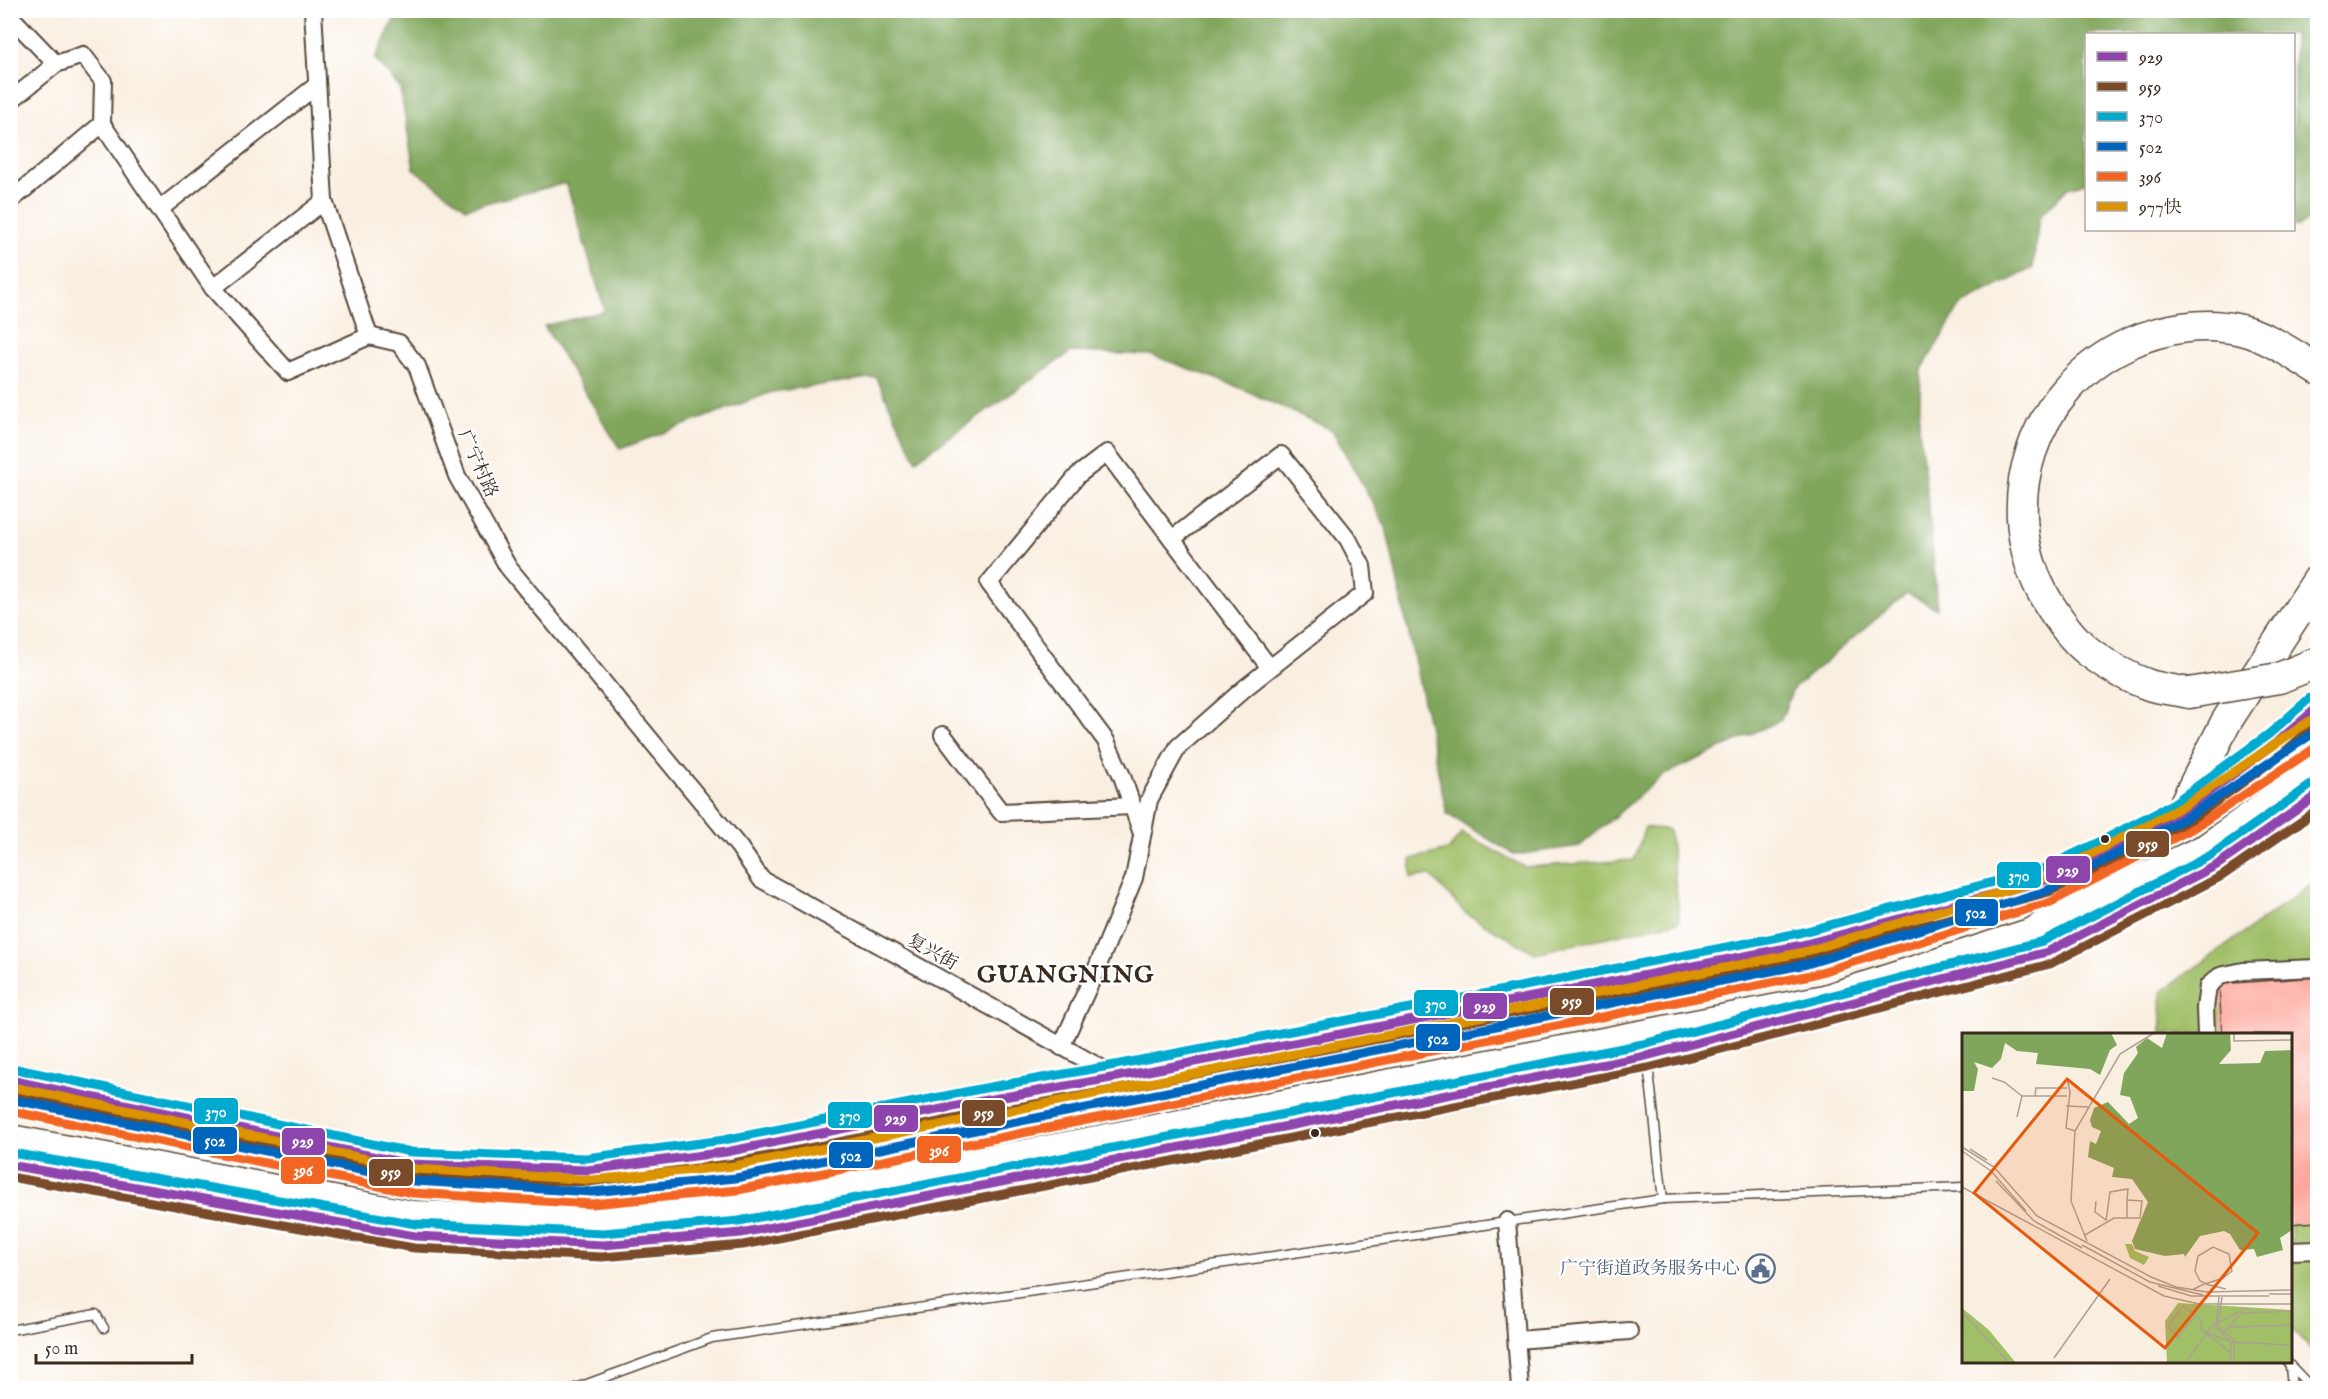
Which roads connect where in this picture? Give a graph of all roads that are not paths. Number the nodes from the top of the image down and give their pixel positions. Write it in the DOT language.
graph roads {
  1 [pos="313,10"];
  2 [pos="10,16"];
  3 [pos="56,64"];
  4 [pos="317,85"];
  5 [pos="10,101"];
  6 [pos="102,124"];
  7 [pos="10,201"];
  8 [pos="324,201"];
  9 [pos="160,209"];
  10 [pos="213,288"];
  11 [pos="369,336"];
  12 [pos="2318,370"];
  13 [pos="1172,539"];
  14 [pos="2318,580"];
  15 [pos="2318,662"];
  16 [pos="1270,668"];
  17 [pos="2318,707"];
  18 [pos="2318,730"];
  19 [pos="943,735"];
  20 [pos="2318,770"];
  21 [pos="2318,795"];
  22 [pos="1132,806"];
  23 [pos="2180,813"];
  24 [pos="1142,832"];
  25 [pos="761,879"];
  26 [pos="2318,968"];
  27 [pos="2206,1033"];
  28 [pos="1061,1047"];
  29 [pos="1646,1056"];
  30 [pos="1117,1077"];
  31 [pos="10,1080"];
  32 [pos="10,1099"];
  33 [pos="10,1140"];
  34 [pos="10,1165"];
  35 [pos="1962,1187"];
  36 [pos="1663,1198"];
  37 [pos="1506,1221"];
  38 [pos="2318,1250"];
  39 [pos="2292,1251"];
  40 [pos="104,1328"];
  41 [pos="10,1330"];
  42 [pos="1629,1331"];
  43 [pos="1517,1340"];
  44 [pos="2288,1363"];
  45 [pos="576,1389"];
  46 [pos="1520,1389"];
  47 [pos="2292,1389"];
  48 [pos="2312,1389"];
  1 -- 4 [label="street"];
  2 -- 3 [label="street"];
  3 -- 5 [label="street"];
  3 -- 6 [label="street"];
  4 -- 8 [label="street"];
  4 -- 9 [label="street"];
  6 -- 7 [label="street"];
  6 -- 9 [label="street"];
  8 -- 10 [label="street"];
  8 -- 11 [label="street"];
  9 -- 10 [label="street"];
  10 -- 11 [label="street"];
  11 -- 25 [label="street, 广宁村路"];
  12 -- 15 [label="highway, bridge"];
  13 -- 16 [label="street"];
  13 -- 16 [label="street"];
  13 -- 22 [label="street"];
  14 -- 23 [label="highway"];
  16 -- 24 [label="street"];
  17 -- 23 [label="street"];
  18 -- 32 [label="highway"];
  19 -- 22 [label="street"];
  20 -- 33 [label="highway"];
  21 -- 29 [label="street"];
  22 -- 24 [label="street"];
  23 -- 30 [label="street"];
  24 -- 28 [label="street"];
  25 -- 28 [label="street, 复兴街"];
  26 -- 27 [label="street"];
  28 -- 30 [label="street, 复兴街"];
  29 -- 34 [label="street"];
  29 -- 36 [label="lane"];
  30 -- 31 [label="street"];
  35 -- 36 [label="lane"];
  36 -- 37 [label="lane"];
  37 -- 43 [label="street"];
  37 -- 45 [label="lane"];
  38 -- 39 [label="street"];
  40 -- 41 [label="lane"];
  42 -- 43 [label="street"];
  43 -- 46 [label="street"];
  44 -- 47 [label="lane"];
  44 -- 48 [label="lane"];
}
